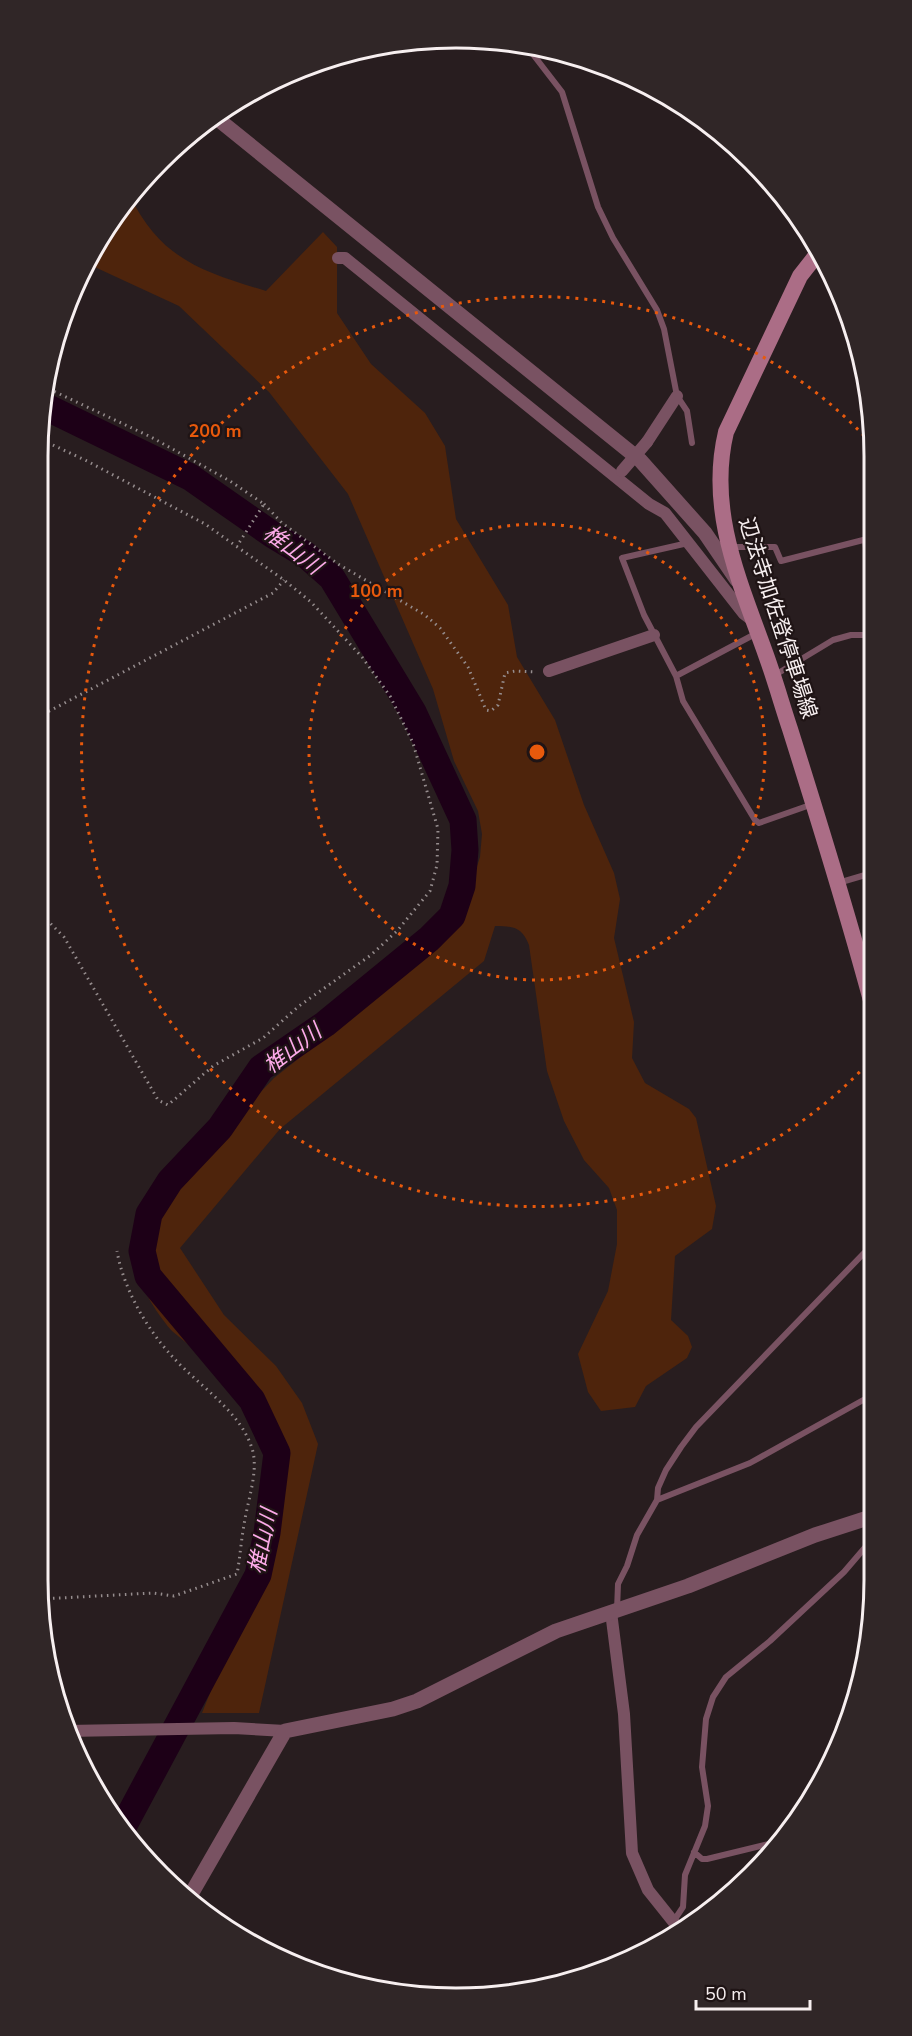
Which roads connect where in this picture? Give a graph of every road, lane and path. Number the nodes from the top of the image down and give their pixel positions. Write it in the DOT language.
graph roads {
  1 [pos="534,56"];
  2 [pos="222,122"];
  3 [pos="338,258"];
  4 [pos="813,259"];
  5 [pos="53,391"];
  6 [pos="677,396"];
  7 [pos="692,443"];
  8 [pos="48,444"];
  9 [pos="620,475"];
  10 [pos="262,506"];
  11 [pos="864,540"];
  12 [pos="690,543"];
  13 [pos="237,546"];
  14 [pos="729,547"];
  15 [pos="284,580"];
  16 [pos="739,582"];
  17 [pos="755,627"];
  18 [pos="654,635"];
  19 [pos="864,635"];
  20 [pos="549,671"];
  21 [pos="676,676"];
  22 [pos="773,676"];
  23 [pos="48,712"];
  24 [pos="814,804"];
  25 [pos="864,875"];
  26 [pos="837,883"];
  27 [pos="48,921"];
  28 [pos="864,977"];
  29 [pos="117,1251"];
  30 [pos="864,1253"];
  31 [pos="864,1400"];
  32 [pos="657,1500"];
  33 [pos="864,1519"];
  34 [pos="864,1549"];
  35 [pos="49,1599"];
  36 [pos="614,1611"];
  37 [pos="77,1731"];
  38 [pos="285,1731"];
  39 [pos="767,1844"];
  40 [pos="694,1852"];
  41 [pos="193,1892"];
  42 [pos="678,1922"];
  43 [pos="675,1924"];
  1 -- 6 [label="lane"];
  2 -- 16 [label="street"];
  3 -- 9 [label="street"];
  4 -- 14 [label="main road, 辺法寺加佐登停車場線"];
  5 -- 10 [label="path"];
  6 -- 7 [label="lane"];
  6 -- 9 [label="street, bridge"];
  8 -- 13 [label="path"];
  9 -- 12 [label="street"];
  10 -- 13 [label="path"];
  10 -- 20 [label="path"];
  11 -- 14 [label="lane"];
  12 -- 17 [label="street"];
  12 -- 18 [label="lane"];
  13 -- 15 [label="path"];
  14 -- 16 [label="main road, 辺法寺加佐登停車場線"];
  15 -- 23 [label="path"];
  15 -- 27 [label="path"];
  16 -- 17 [label="main road, 辺法寺加佐登停車場線"];
  17 -- 21 [label="lane"];
  17 -- 22 [label="main road, 辺法寺加佐登停車場線"];
  18 -- 20 [label="street"];
  18 -- 21 [label="lane"];
  19 -- 22 [label="lane"];
  21 -- 24 [label="lane"];
  22 -- 24 [label="main road, 辺法寺加佐登停車場線"];
  24 -- 26 [label="main road, 辺法寺加佐登停車場線"];
  25 -- 26 [label="lane"];
  26 -- 28 [label="main road, 辺法寺加佐登停車場線"];
  29 -- 35 [label="path"];
  30 -- 32 [label="lane"];
  31 -- 32 [label="lane"];
  32 -- 36 [label="lane"];
  33 -- 36 [label="street"];
  34 -- 40 [label="lane"];
  36 -- 38 [label="street"];
  36 -- 43 [label="street"];
  37 -- 38 [label="street"];
  38 -- 41 [label="street"];
  39 -- 40 [label="lane"];
  40 -- 42 [label="lane"];
}
